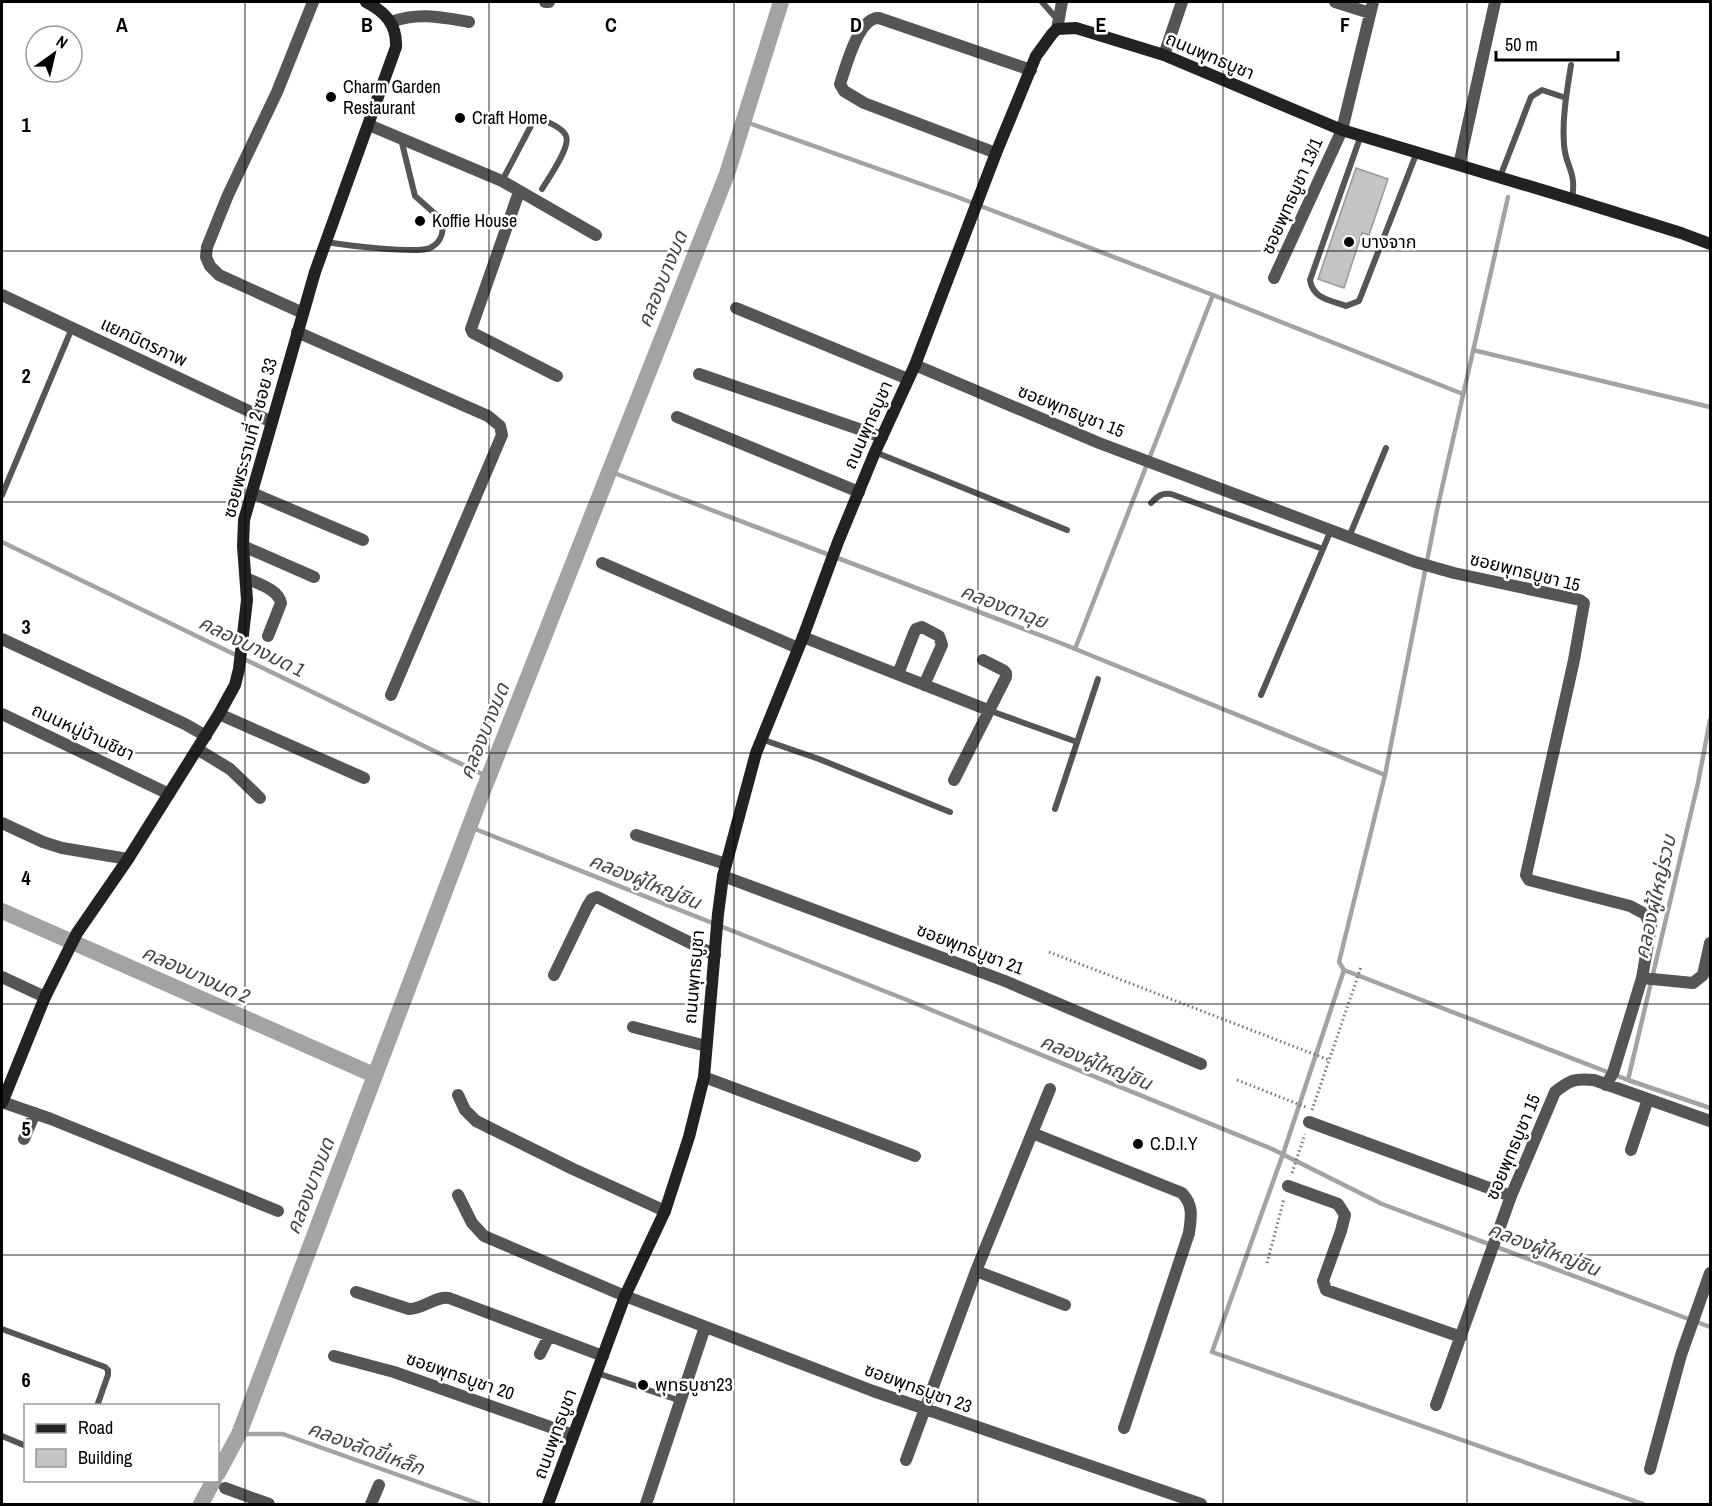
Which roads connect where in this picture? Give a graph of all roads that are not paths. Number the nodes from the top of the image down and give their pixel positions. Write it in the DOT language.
graph roads {
  1 [pos="313,2"];
  2 [pos="366,2"];
  3 [pos="1042,2"];
  4 [pos="1062,2"];
  5 [pos="1182,2"];
  6 [pos="1335,2"];
  7 [pos="1495,2"];
  8 [pos="381,5"];
  9 [pos="1371,7"];
  10 [pos="391,22"];
  11 [pos="469,22"];
  12 [pos="1058,25"];
  13 [pos="1164,55"];
  14 [pos="1571,65"];
  15 [pos="1031,70"];
  16 [pos="1566,98"];
  17 [pos="369,125"];
  18 [pos="1342,130"];
  19 [pos="1361,134"];
  20 [pos="400,138"];
  21 [pos="1417,152"];
  22 [pos="996,153"];
  23 [pos="1459,165"];
  24 [pos="1499,177"];
  25 [pos="502,181"];
  26 [pos="542,189"];
  27 [pos="519,192"];
  28 [pos="1572,199"];
  29 [pos="596,235"];
  30 [pos="326,242"];
  31 [pos="1710,244"];
  32 [pos="1274,278"];
  33 [pos="2,295"];
  34 [pos="736,308"];
  35 [pos="303,313"];
  36 [pos="72,328"];
  37 [pos="297,332"];
  38 [pos="915,365"];
  39 [pos="699,374"];
  40 [pos="557,376"];
  41 [pos="908,379"];
  42 [pos="676,417"];
  43 [pos="272,422"];
  44 [pos="882,436"];
  45 [pos="1386,448"];
  46 [pos="875,452"];
  47 [pos="859,492"];
  48 [pos="252,493"];
  49 [pos="2,495"];
  50 [pos="1151,503"];
  51 [pos="1066,530"];
  52 [pos="1331,530"];
  53 [pos="1349,537"];
  54 [pos="363,540"];
  55 [pos="243,546"];
  56 [pos="1323,549"];
  57 [pos="602,563"];
  58 [pos="314,577"];
  59 [pos="246,578"];
  60 [pos="268,636"];
  61 [pos="2,639"];
  62 [pos="801,642"];
  63 [pos="983,660"];
  64 [pos="898,674"];
  65 [pos="1098,679"];
  66 [pos="924,685"];
  67 [pos="391,695"];
  68 [pos="1262,695"];
  69 [pos="988,710"];
  70 [pos="2,714"];
  71 [pos="219,714"];
  72 [pos="206,736"];
  73 [pos="761,739"];
  74 [pos="1077,742"];
  75 [pos="197,749"];
  76 [pos="364,778"];
  77 [pos="954,780"];
  78 [pos="169,794"];
  79 [pos="260,798"];
  80 [pos="1055,809"];
  81 [pos="950,812"];
  82 [pos="2,823"];
  83 [pos="636,835"];
  84 [pos="128,859"];
  85 [pos="725,870"];
  86 [pos="1710,943"];
  87 [pos="715,955"];
  88 [pos="554,975"];
  89 [pos="2,977"];
  90 [pos="1642,978"];
  91 [pos="45,997"];
  92 [pos="633,1027"];
  93 [pos="706,1046"];
  94 [pos="1201,1064"];
  95 [pos="704,1077"];
  96 [pos="1606,1085"];
  97 [pos="1050,1089"];
  98 [pos="458,1095"];
  99 [pos="1648,1099"];
  100 [pos="2,1102"];
  101 [pos="35,1113"];
  102 [pos="1311,1116"];
  103 [pos="1710,1121"];
  104 [pos="1032,1133"];
  105 [pos="24,1139"];
  106 [pos="1631,1150"];
  107 [pos="915,1156"];
  108 [pos="1288,1186"];
  109 [pos="458,1195"];
  110 [pos="1510,1196"];
  111 [pos="278,1211"];
  112 [pos="665,1211"];
  113 [pos="976,1271"];
  114 [pos="1710,1273"];
  115 [pos="356,1292"];
  116 [pos="626,1296"];
  117 [pos="1065,1305"];
  118 [pos="705,1327"];
  119 [pos="2,1329"];
  120 [pos="549,1336"];
  121 [pos="1461,1337"];
  122 [pos="540,1354"];
  123 [pos="334,1356"];
  124 [pos="603,1356"];
  125 [pos="597,1373"];
  126 [pos="681,1401"];
  127 [pos="98,1404"];
  128 [pos="1436,1405"];
  129 [pos="923,1409"];
  130 [pos="1124,1428"];
  131 [pos="573,1435"];
  132 [pos="2,1437"];
  133 [pos="24,1445"];
  134 [pos="906,1460"];
  135 [pos="1650,1469"];
  136 [pos="379,1485"];
  137 [pos="225,1488"];
  138 [pos="269,1504"];
  139 [pos="371,1504"];
  140 [pos="549,1504"];
  141 [pos="646,1504"];
  142 [pos="1201,1504"];
  1 -- 35 [label="street"];
  2 -- 8 [label="main road"];
  3 -- 12 [label="lane"];
  4 -- 12 [label="street"];
  5 -- 13 [label="street"];
  6 -- 9 [label="street"];
  7 -- 23 [label="street"];
  8 -- 10 [label="main road"];
  9 -- 18 [label="street, ซอยพุทธบูชา 13/1"];
  10 -- 11 [label="street"];
  10 -- 17 [label="main road, ซอยพระรามที่ 2 ซอย 33"];
  12 -- 13 [label="main road, ถนนพุทธบูชา"];
  12 -- 15 [label="main road, ถนนพุทธบูชา"];
  13 -- 18 [label="main road, ถนนพุทธบูชา"];
  14 -- 16 [label="lane"];
  15 -- 22 [label="main road, ถนนพุทธบูชา"];
  15 -- 22 [label="street"];
  16 -- 24 [label="lane"];
  16 -- 28 [label="lane"];
  17 -- 20 [label="street"];
  17 -- 30 [label="main road, ซอยพระรามที่ 2 ซอย 33"];
  18 -- 19 [label="main road, ถนนพุทธบูชา"];
  18 -- 32 [label="street, ซอยพุทธบูชา 13/1"];
  19 -- 21 [label="main road, ถนนพุทธบูชา"];
  19 -- 21 [label="lane"];
  20 -- 25 [label="street"];
  20 -- 30 [label="lane"];
  21 -- 23 [label="main road, ถนนพุทธบูชา"];
  22 -- 38 [label="main road, ถนนพุทธบูชา"];
  23 -- 24 [label="main road, ถนนพุทธบูชา"];
  24 -- 28 [label="main road, ถนนพุทธบูชา"];
  25 -- 26 [label="lane"];
  25 -- 27 [label="street"];
  27 -- 29 [label="street"];
  27 -- 40 [label="street"];
  28 -- 31 [label="main road, ถนนพุทธบูชา"];
  30 -- 35 [label="main road, ซอยพระรามที่ 2 ซอย 33"];
  33 -- 36 [label="street, แยกมิตรภาพ"];
  34 -- 41 [label="street"];
  35 -- 37 [label="main road, ซอยพระรามที่ 2 ซอย 33"];
  36 -- 43 [label="street, แยกมิตรภาพ"];
  36 -- 49 [label="lane"];
  37 -- 43 [label="main road, ซอยพระรามที่ 2 ซอย 33"];
  37 -- 67 [label="street"];
  38 -- 41 [label="main road, ถนนพุทธบูชา"];
  38 -- 52 [label="street, ซอยพุทธบูชา 15"];
  39 -- 44 [label="street"];
  41 -- 44 [label="main road, ถนนพุทธบูชา"];
  42 -- 47 [label="street"];
  43 -- 48 [label="main road, ซอยพระรามที่ 2 ซอย 33"];
  44 -- 46 [label="main road, ถนนพุทธบูชา"];
  45 -- 53 [label="lane"];
  46 -- 47 [label="main road, ถนนพุทธบูชา"];
  46 -- 51 [label="lane"];
  47 -- 62 [label="main road, ถนนพุทธบูชา"];
  48 -- 54 [label="street"];
  48 -- 55 [label="main road, ซอยพระรามที่ 2 ซอย 33"];
  50 -- 56 [label="lane"];
  52 -- 53 [label="street, ซอยพุทธบูชา 15"];
  52 -- 56 [label="lane"];
  53 -- 90 [label="street, ซอยพุทธบูชา 15"];
  55 -- 58 [label="street"];
  55 -- 59 [label="main road, ซอยพระรามที่ 2 ซอย 33"];
  56 -- 68 [label="lane"];
  57 -- 62 [label="street"];
  59 -- 60 [label="street"];
  59 -- 71 [label="main road, ซอยพระรามที่ 2 ซอย 33"];
  61 -- 72 [label="street"];
  62 -- 64 [label="street"];
  62 -- 73 [label="main road, ถนนพุทธบูชา"];
  63 -- 69 [label="street"];
  64 -- 66 [label="street"];
  64 -- 66 [label="street"];
  65 -- 74 [label="lane"];
  66 -- 69 [label="street"];
  69 -- 74 [label="lane"];
  69 -- 77 [label="street"];
  70 -- 78 [label="street, ถนนหมู่บ้านชิชา"];
  71 -- 72 [label="main road, ซอยพระรามที่ 2 ซอย 33"];
  71 -- 76 [label="street"];
  72 -- 75 [label="main road, ซอยพระรามที่ 2 ซอย 33"];
  73 -- 81 [label="lane"];
  73 -- 85 [label="main road, ถนนพุทธบูชา"];
  74 -- 80 [label="lane"];
  75 -- 78 [label="main road, ซอยพระรามที่ 2 ซอย 33"];
  75 -- 79 [label="street"];
  78 -- 84 [label="main road, ซอยพระรามที่ 2 ซอย 33"];
  82 -- 84 [label="street"];
  83 -- 85 [label="street, ซอยพุทธบูชา 21"];
  84 -- 91 [label="main road, ซอยพระรามที่ 2 ซอย 33"];
  85 -- 87 [label="main road, ถนนพุทธบูชา"];
  85 -- 94 [label="street, ซอยพุทธบูชา 21"];
  86 -- 90 [label="street"];
  87 -- 88 [label="street"];
  87 -- 93 [label="main road, ถนนพุทธบูชา"];
  89 -- 91 [label="street"];
  90 -- 96 [label="street, ซอยพุทธบูชา 15"];
  91 -- 100 [label="main road, ซอยพระรามที่ 2 ซอย 33"];
  92 -- 93 [label="street"];
  93 -- 95 [label="main road, ถนนพุทธบูชา"];
  95 -- 107 [label="street"];
  95 -- 112 [label="main road, ถนนพุทธบูชา"];
  96 -- 99 [label="street, ซอยพุทธบูชา 15"];
  96 -- 110 [label="street, ซอยพุทธบูชา 15"];
  97 -- 104 [label="street"];
  98 -- 112 [label="street"];
  99 -- 103 [label="street, ซอยพุทธบูชา 15"];
  99 -- 106 [label="street"];
  100 -- 101 [label="street"];
  101 -- 105 [label="street"];
  101 -- 111 [label="street"];
  102 -- 110 [label="street"];
  104 -- 113 [label="street"];
  104 -- 130 [label="street"];
  108 -- 121 [label="street"];
  109 -- 116 [label="street, ซอยพุทธบูชา 23"];
  110 -- 121 [label="street, ซอยพุทธบูชา 15"];
  112 -- 116 [label="main road, ถนนพุทธบูชา"];
  113 -- 117 [label="street"];
  113 -- 129 [label="street"];
  114 -- 135 [label="street"];
  115 -- 120 [label="street"];
  116 -- 118 [label="street, ซอยพุทธบูชา 23"];
  116 -- 124 [label="main road, ถนนพุทธบูชา"];
  118 -- 126 [label="street"];
  118 -- 129 [label="street, ซอยพุทธบูชา 23"];
  119 -- 127 [label="lane"];
  120 -- 122 [label="street"];
  120 -- 124 [label="street"];
  121 -- 128 [label="street, ซอยพุทธบูชา 15"];
  123 -- 131 [label="street, ซอยพุทธบูชา 20"];
  124 -- 125 [label="main road, ถนนพุทธบูชา"];
  125 -- 126 [label="lane"];
  125 -- 131 [label="main road, ถนนพุทธบูชา"];
  126 -- 141 [label="street"];
  129 -- 134 [label="street"];
  129 -- 142 [label="street, ซอยพุทธบูชา 23"];
  131 -- 140 [label="main road, ถนนพุทธบูชา"];
  132 -- 133 [label="lane"];
  136 -- 139 [label="street"];
  137 -- 138 [label="street"];
}
